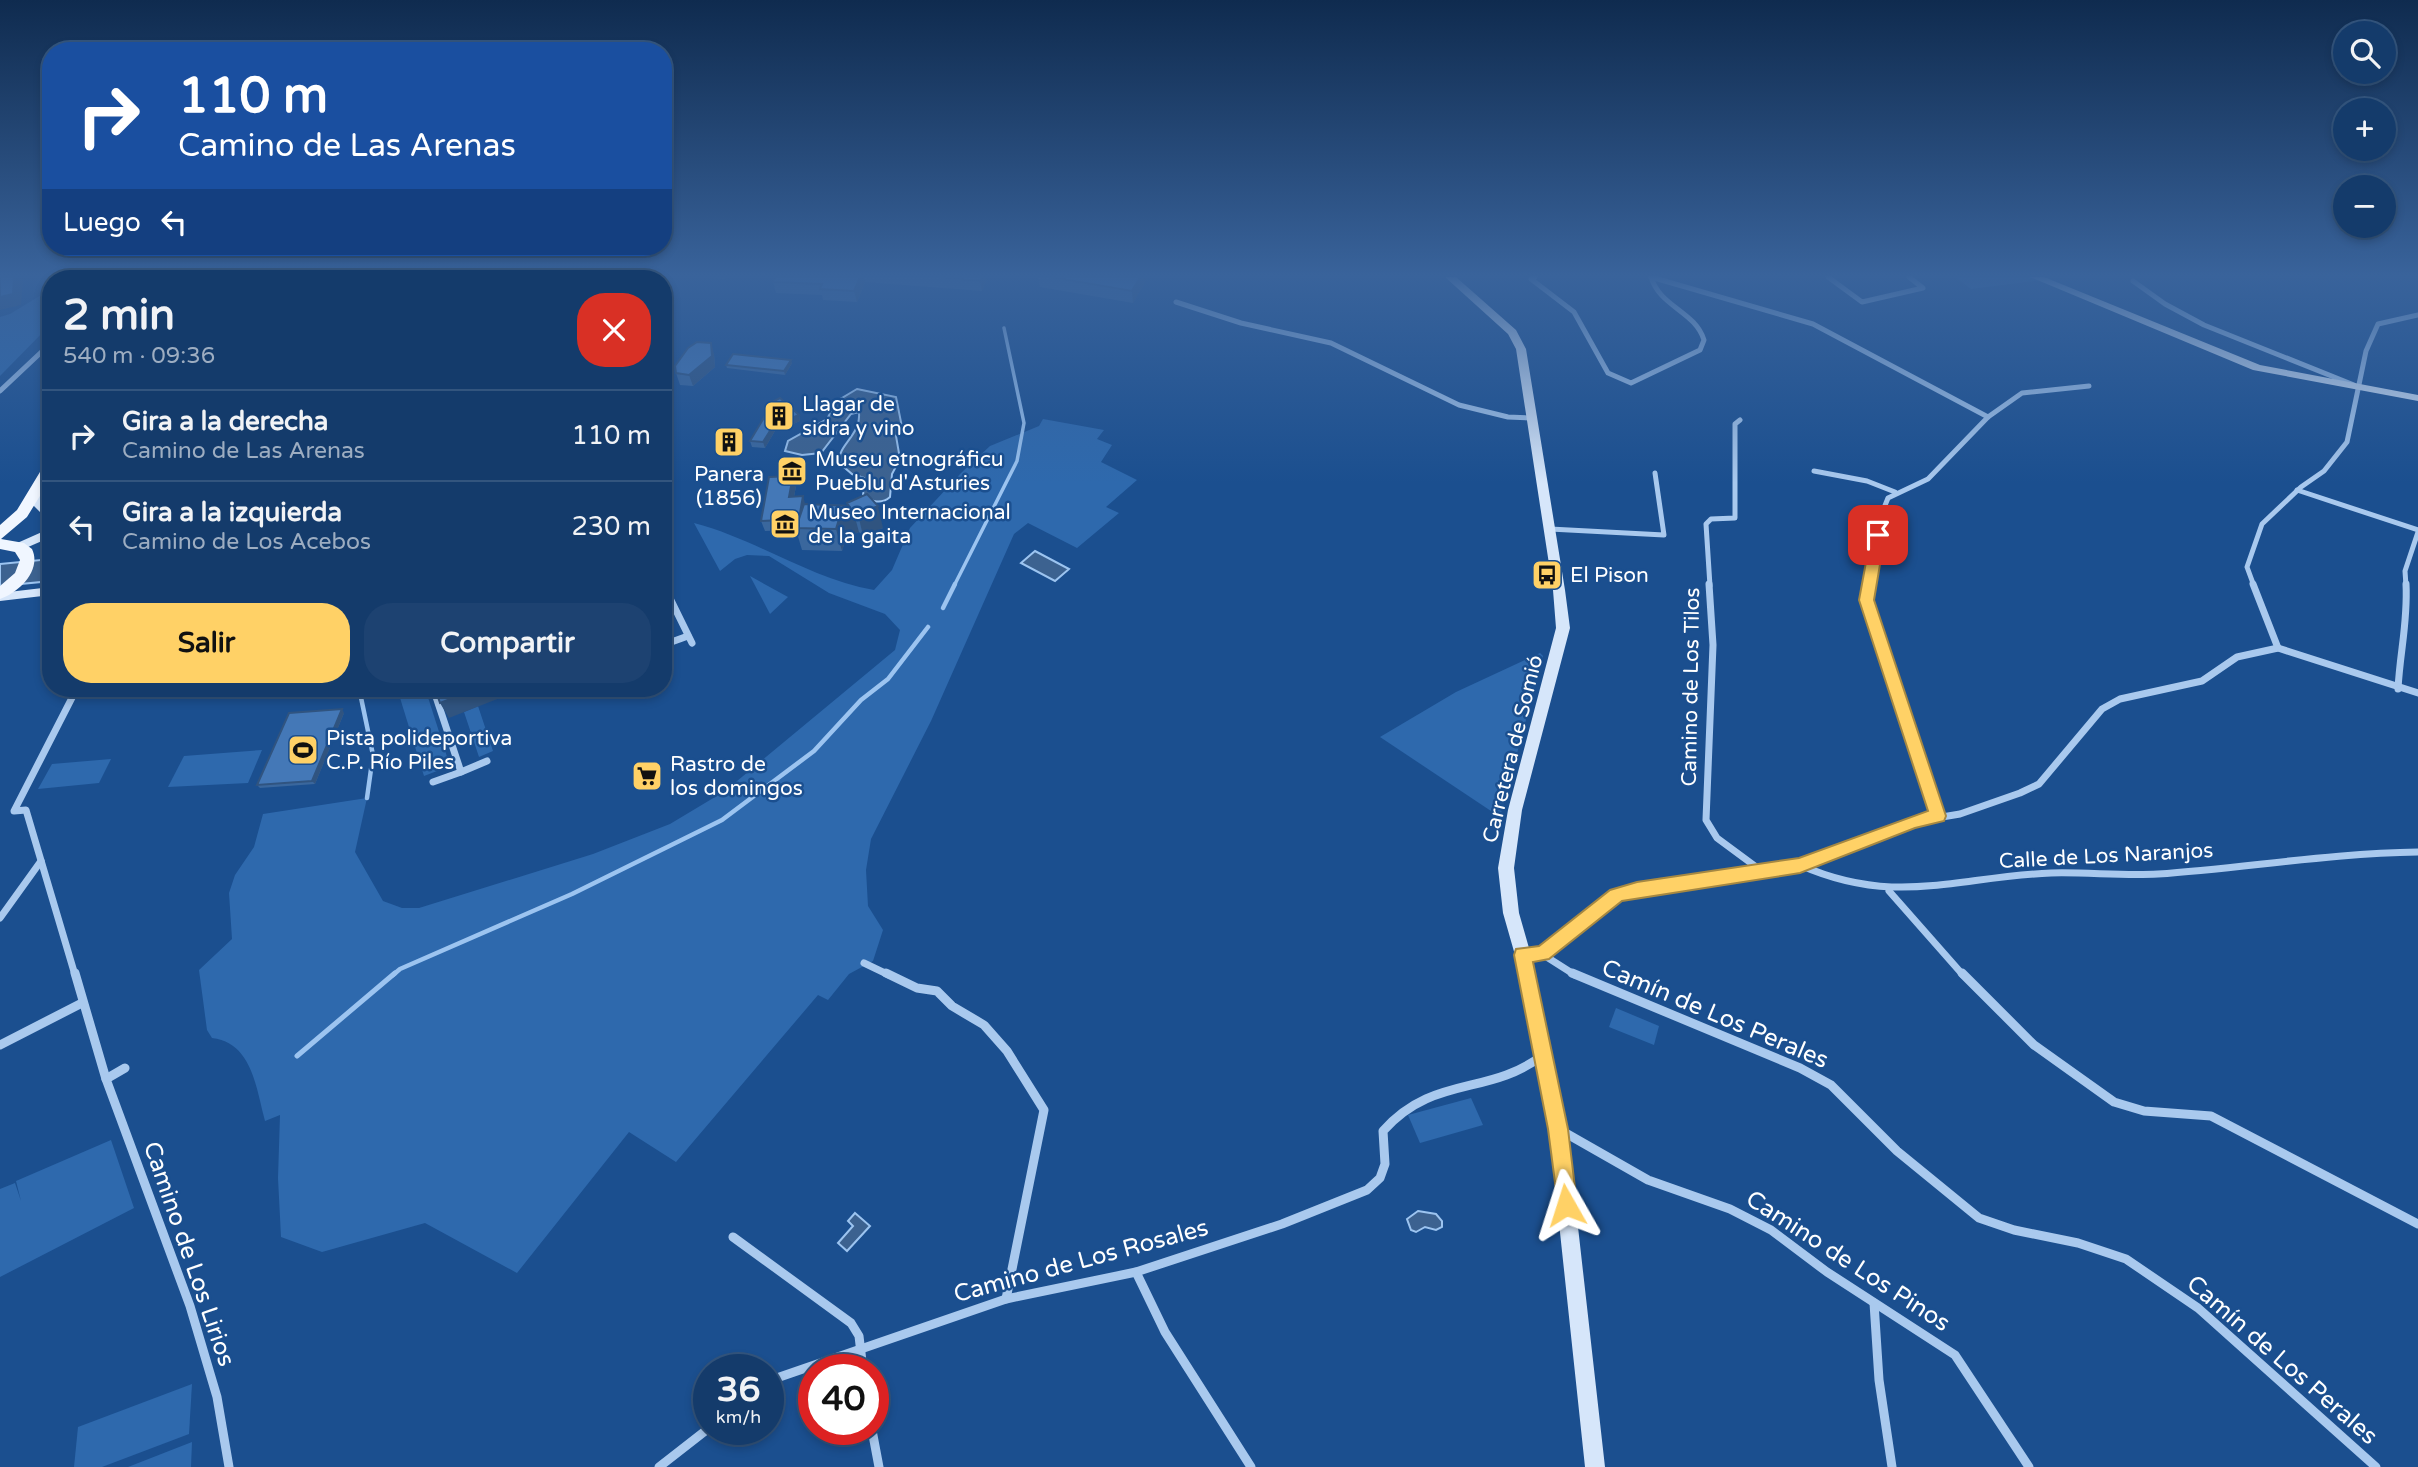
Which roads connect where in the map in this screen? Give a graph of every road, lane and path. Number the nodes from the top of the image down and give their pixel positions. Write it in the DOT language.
graph roads {
  1 [pos="1333,345"];
  2 [pos="1519,345"];
  3 [pos="1592,345"];
  4 [pos="1702,345"];
  5 [pos="1853,345"];
  6 [pos="2202,345"];
  7 [pos="2257,345"];
  8 [pos="2368,345"];
  9 [pos="42,351"];
  10 [pos="2089,386"];
  11 [pos="2358,388"];
  12 [pos="0,391"];
  13 [pos="2418,398"];
  14 [pos="1988,417"];
  15 [pos="1534,418"];
  16 [pos="1740,420"];
  17 [pos="1814,471"];
  18 [pos="1655,473"];
  19 [pos="42,480"];
  20 [pos="37,488"];
  21 [pos="2297,490"];
  22 [pos="1895,492"];
  23 [pos="42,508"];
  24 [pos="22,513"];
  25 [pos="1550,528"];
  26 [pos="2418,531"];
  27 [pos="0,534"];
  28 [pos="42,537"];
  29 [pos="0,544"];
  30 [pos="21,549"];
  31 [pos="42,591"];
  32 [pos="2,593"];
  33 [pos="672,603"];
  34 [pos="672,643"];
  35 [pos="2278,648"];
  36 [pos="2398,689"];
  37 [pos="2418,694"];
  38 [pos="72,697"];
  39 [pos="436,697"];
  40 [pos="487,761"];
  41 [pos="461,772"];
  42 [pos="433,782"];
  43 [pos="1938,816"];
  44 [pos="2418,852"];
  45 [pos="41,861"];
  46 [pos="1800,865"];
  47 [pos="1763,872"];
  48 [pos="1889,891"];
  49 [pos="0,918"];
  50 [pos="1542,954"];
  51 [pos="1523,955"];
  52 [pos="864,963"];
  53 [pos="82,1003"];
  54 [pos="0,1045"];
  55 [pos="1543,1055"];
  56 [pos="125,1068"];
  57 [pos="106,1079"];
  58 [pos="1558,1129"];
  59 [pos="2418,1224"];
  60 [pos="733,1237"];
  61 [pos="1136,1272"];
  62 [pos="1006,1299"];
  63 [pos="1874,1303"];
  64 [pos="860,1349"];
  65 [pos="861,1354"];
  66 [pos="784,1375"];
  67 [pos="693,1440"];
  68 [pos="875,1445"];
  69 [pos="229,1467"];
  70 [pos="659,1467"];
  71 [pos="879,1467"];
  72 [pos="1251,1467"];
  73 [pos="1595,1467"];
  74 [pos="1892,1467"];
  75 [pos="2029,1467"];
  76 [pos="2376,1467"];
  1 -- 15 [label="street"];
  2 -- 15 [label="street, Carretera de Somió"];
  3 -- 4 [label="street"];
  5 -- 14 [label="street"];
  6 -- 11 [label="street"];
  7 -- 11 [label="street"];
  8 -- 11 [label="street"];
  9 -- 12 [label="street"];
  10 -- 14 [label="street"];
  11 -- 13 [label="street"];
  11 -- 21 [label="street"];
  14 -- 22 [label="street"];
  15 -- 25 [label="street, Carretera de Somió"];
  16 -- 47 [label="street, Camino de Los Tilos"];
  17 -- 22 [label="street"];
  18 -- 25 [label="street"];
  19 -- 20 [label="main road"];
  20 -- 23 [label="street"];
  20 -- 24 [label="main road"];
  21 -- 26 [label="street"];
  21 -- 35 [label="street"];
  22 -- 43 [label="street"];
  24 -- 27 [label="main road"];
  24 -- 30 [label="main road"];
  25 -- 51 [label="street, Carretera de Somió"];
  26 -- 36 [label="street"];
  28 -- 30 [label="street"];
  29 -- 30 [label="main road"];
  30 -- 32 [label="main road"];
  31 -- 32 [label="street"];
  33 -- 34 [label="street"];
  35 -- 36 [label="street"];
  35 -- 43 [label="street"];
  36 -- 37 [label="street"];
  38 -- 45 [label="street, Camino de Los Lirios"];
  39 -- 41 [label="street"];
  40 -- 41 [label="street"];
  41 -- 42 [label="street"];
  43 -- 46 [label="street"];
  44 -- 48 [label="street, Calle de Los Naranjos"];
  45 -- 49 [label="street"];
  45 -- 53 [label="street, Camino de Los Lirios"];
  46 -- 47 [label="street"];
  46 -- 48 [label="street, Calle de Los Naranjos"];
  47 -- 50 [label="street"];
  48 -- 59 [label="street"];
  50 -- 51 [label="street"];
  50 -- 76 [label="street, Camín de Los Perales"];
  51 -- 55 [label="street, Carretera de Somió"];
  52 -- 62 [label="street"];
  53 -- 54 [label="street"];
  53 -- 57 [label="street, Camino de Los Lirios"];
  55 -- 58 [label="street, Carretera de Somió"];
  55 -- 61 [label="street, Camino de Los Rosales"];
  56 -- 57 [label="street"];
  57 -- 69 [label="street, Camino de Los Lirios"];
  58 -- 63 [label="street, Camino de Los Pinos"];
  58 -- 73 [label="street, Carretera de Somió"];
  60 -- 64 [label="street"];
  61 -- 62 [label="street, Camino de Los Rosales"];
  61 -- 72 [label="street"];
  62 -- 64 [label="street, Camino de Los Rosales"];
  63 -- 74 [label="street"];
  63 -- 75 [label="street, Camino de Los Pinos"];
  64 -- 65 [label="street"];
  64 -- 66 [label="street, Camino de Los Rosales"];
  67 -- 70 [label="street"];
  68 -- 71 [label="street"];
}
